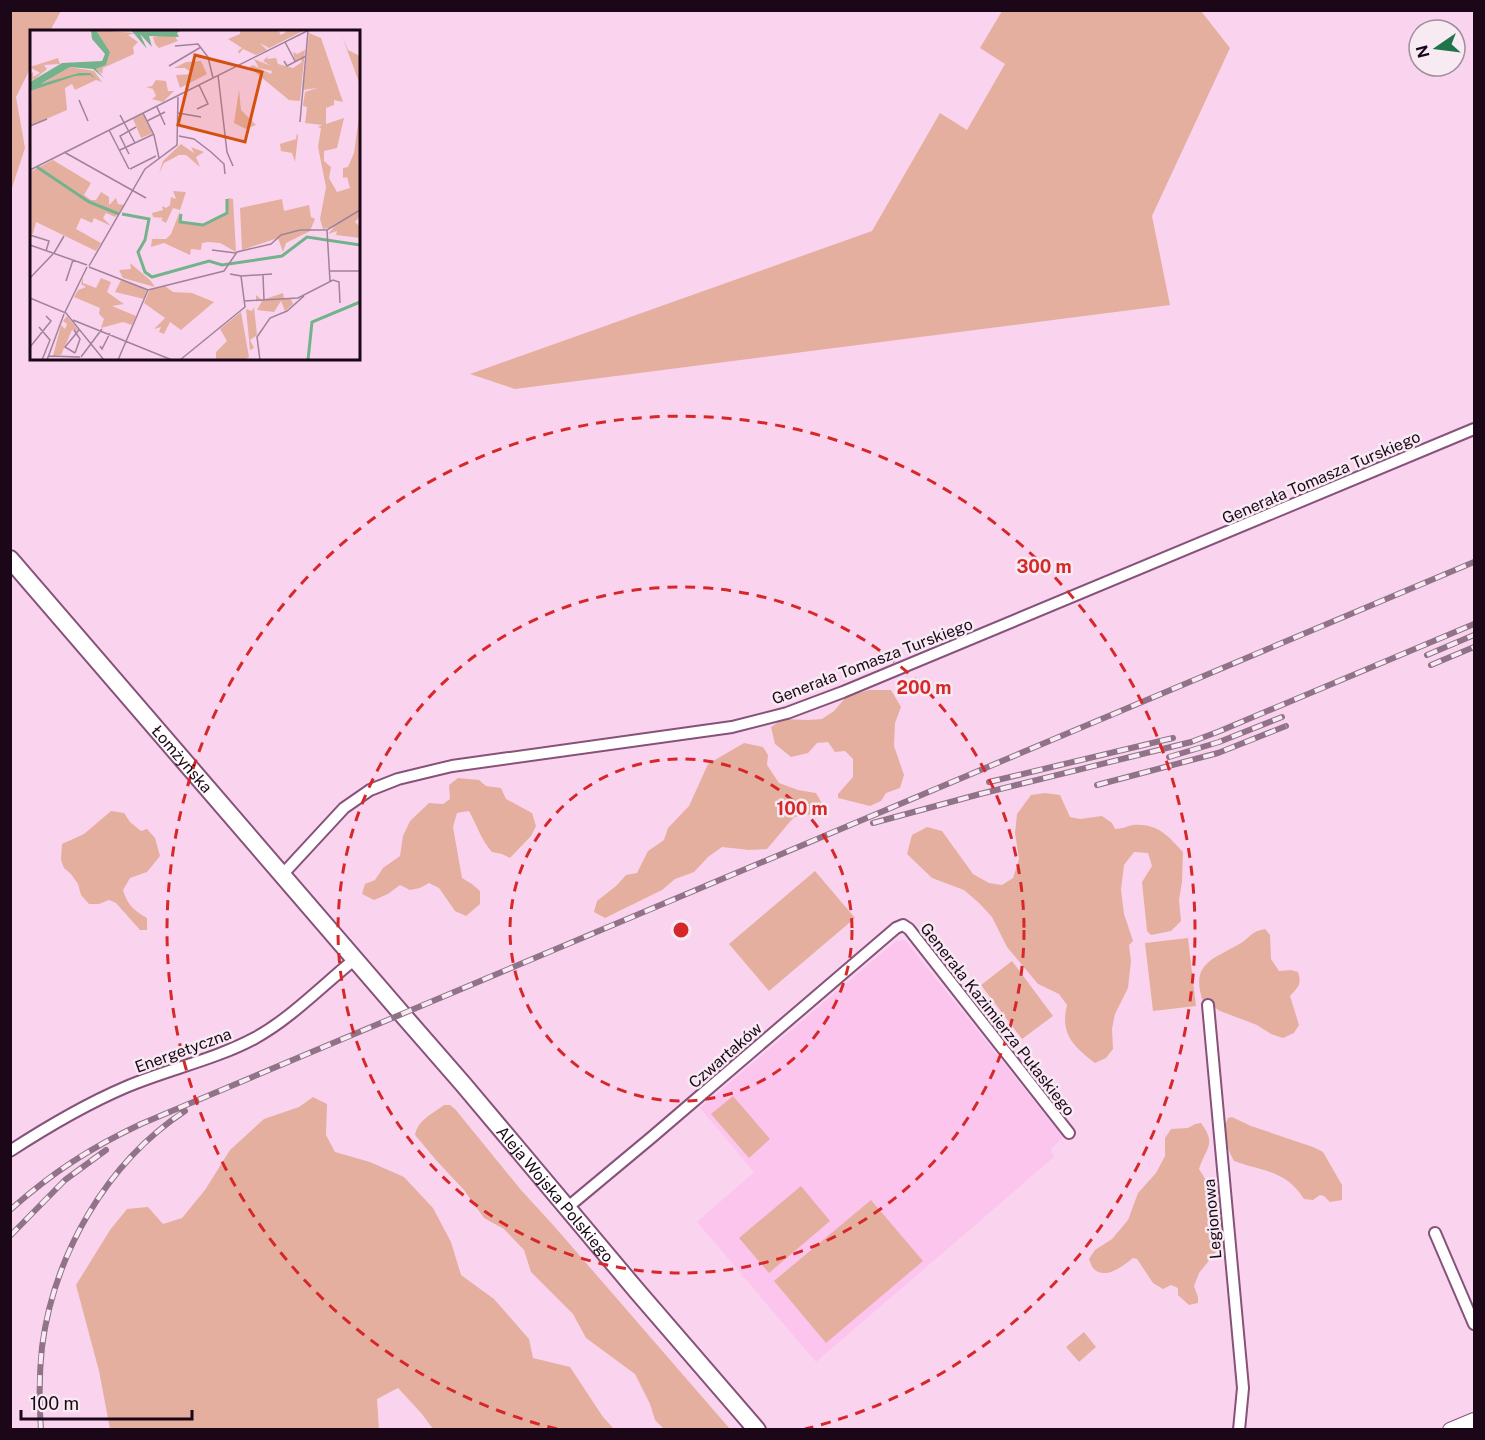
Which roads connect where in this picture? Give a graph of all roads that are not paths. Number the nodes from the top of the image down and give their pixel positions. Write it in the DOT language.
graph roads {
  1 [pos="1474,429"];
  2 [pos="10,559"];
  3 [pos="282,875"];
  4 [pos="903,925"];
  5 [pos="355,959"];
  6 [pos="1208,1005"];
  7 [pos="1069,1133"];
  8 [pos="10,1151"];
  9 [pos="568,1207"];
  10 [pos="1435,1233"];
  11 [pos="1474,1324"];
  12 [pos="1474,1420"];
  13 [pos="758,1430"];
  14 [pos="1239,1430"];
  15 [pos="1450,1430"];
  1 -- 3 [label="street, Generała Tomasza Turskiego"];
  2 -- 3 [label="main road, Łomżyńska"];
  3 -- 5 [label="main road, Łomżyńska"];
  4 -- 7 [label="street, Generała Kazimierza Pułaskiego"];
  4 -- 9 [label="street, Czwartaków"];
  5 -- 8 [label="street, Energetyczna"];
  5 -- 9 [label="main road, Aleja Wojska Polskiego"];
  6 -- 14 [label="street, Legionowa"];
  9 -- 13 [label="main road, Aleja Wojska Polskiego"];
  10 -- 11 [label="street"];
  12 -- 15 [label="main road"];
}
